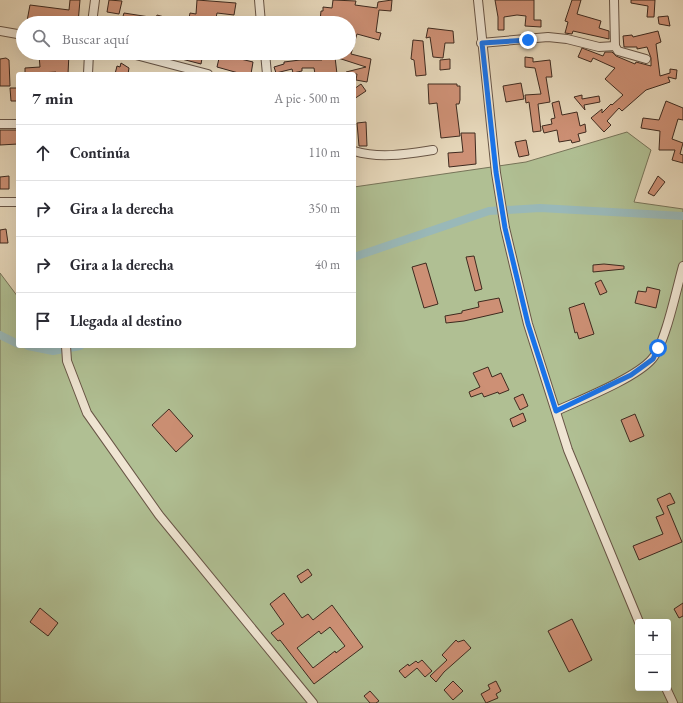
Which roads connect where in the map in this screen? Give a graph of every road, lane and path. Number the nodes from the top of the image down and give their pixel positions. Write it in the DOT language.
graph roads {
  1 [pos="95,0"];
  2 [pos="259,0"];
  3 [pos="478,0"];
  4 [pos="614,0"];
  5 [pos="93,16"];
  6 [pos="261,16"];
  7 [pos="0,31"];
  8 [pos="16,34"];
  9 [pos="482,43"];
  10 [pos="615,46"];
  11 [pos="646,59"];
  12 [pos="89,60"];
  13 [pos="155,60"];
  14 [pos="266,60"];
  15 [pos="88,72"];
  16 [pos="200,72"];
  17 [pos="267,72"];
  18 [pos="0,124"];
  19 [pos="16,124"];
  20 [pos="433,150"];
  21 [pos="356,151"];
  22 [pos="0,202"];
  23 [pos="16,202"];
  24 [pos="683,266"];
  25 [pos="66,348"];
  26 [pos="556,411"];
  27 [pos="638,619"];
  28 [pos="667,691"];
  29 [pos="313,703"];
  30 [pos="673,703"];
  1 -- 5 [label="street"];
  2 -- 6 [label="street"];
  3 -- 9 [label="street"];
  4 -- 10 [label="street"];
  7 -- 8 [label="street"];
  9 -- 10 [label="street"];
  9 -- 26 [label="street"];
  10 -- 11 [label="street"];
  12 -- 15 [label="street"];
  13 -- 16 [label="street"];
  14 -- 17 [label="street"];
  18 -- 19 [label="street"];
  20 -- 21 [label="street"];
  22 -- 23 [label="street"];
  24 -- 26 [label="street"];
  25 -- 29 [label="street"];
  26 -- 27 [label="street"];
  28 -- 30 [label="street"];
}
